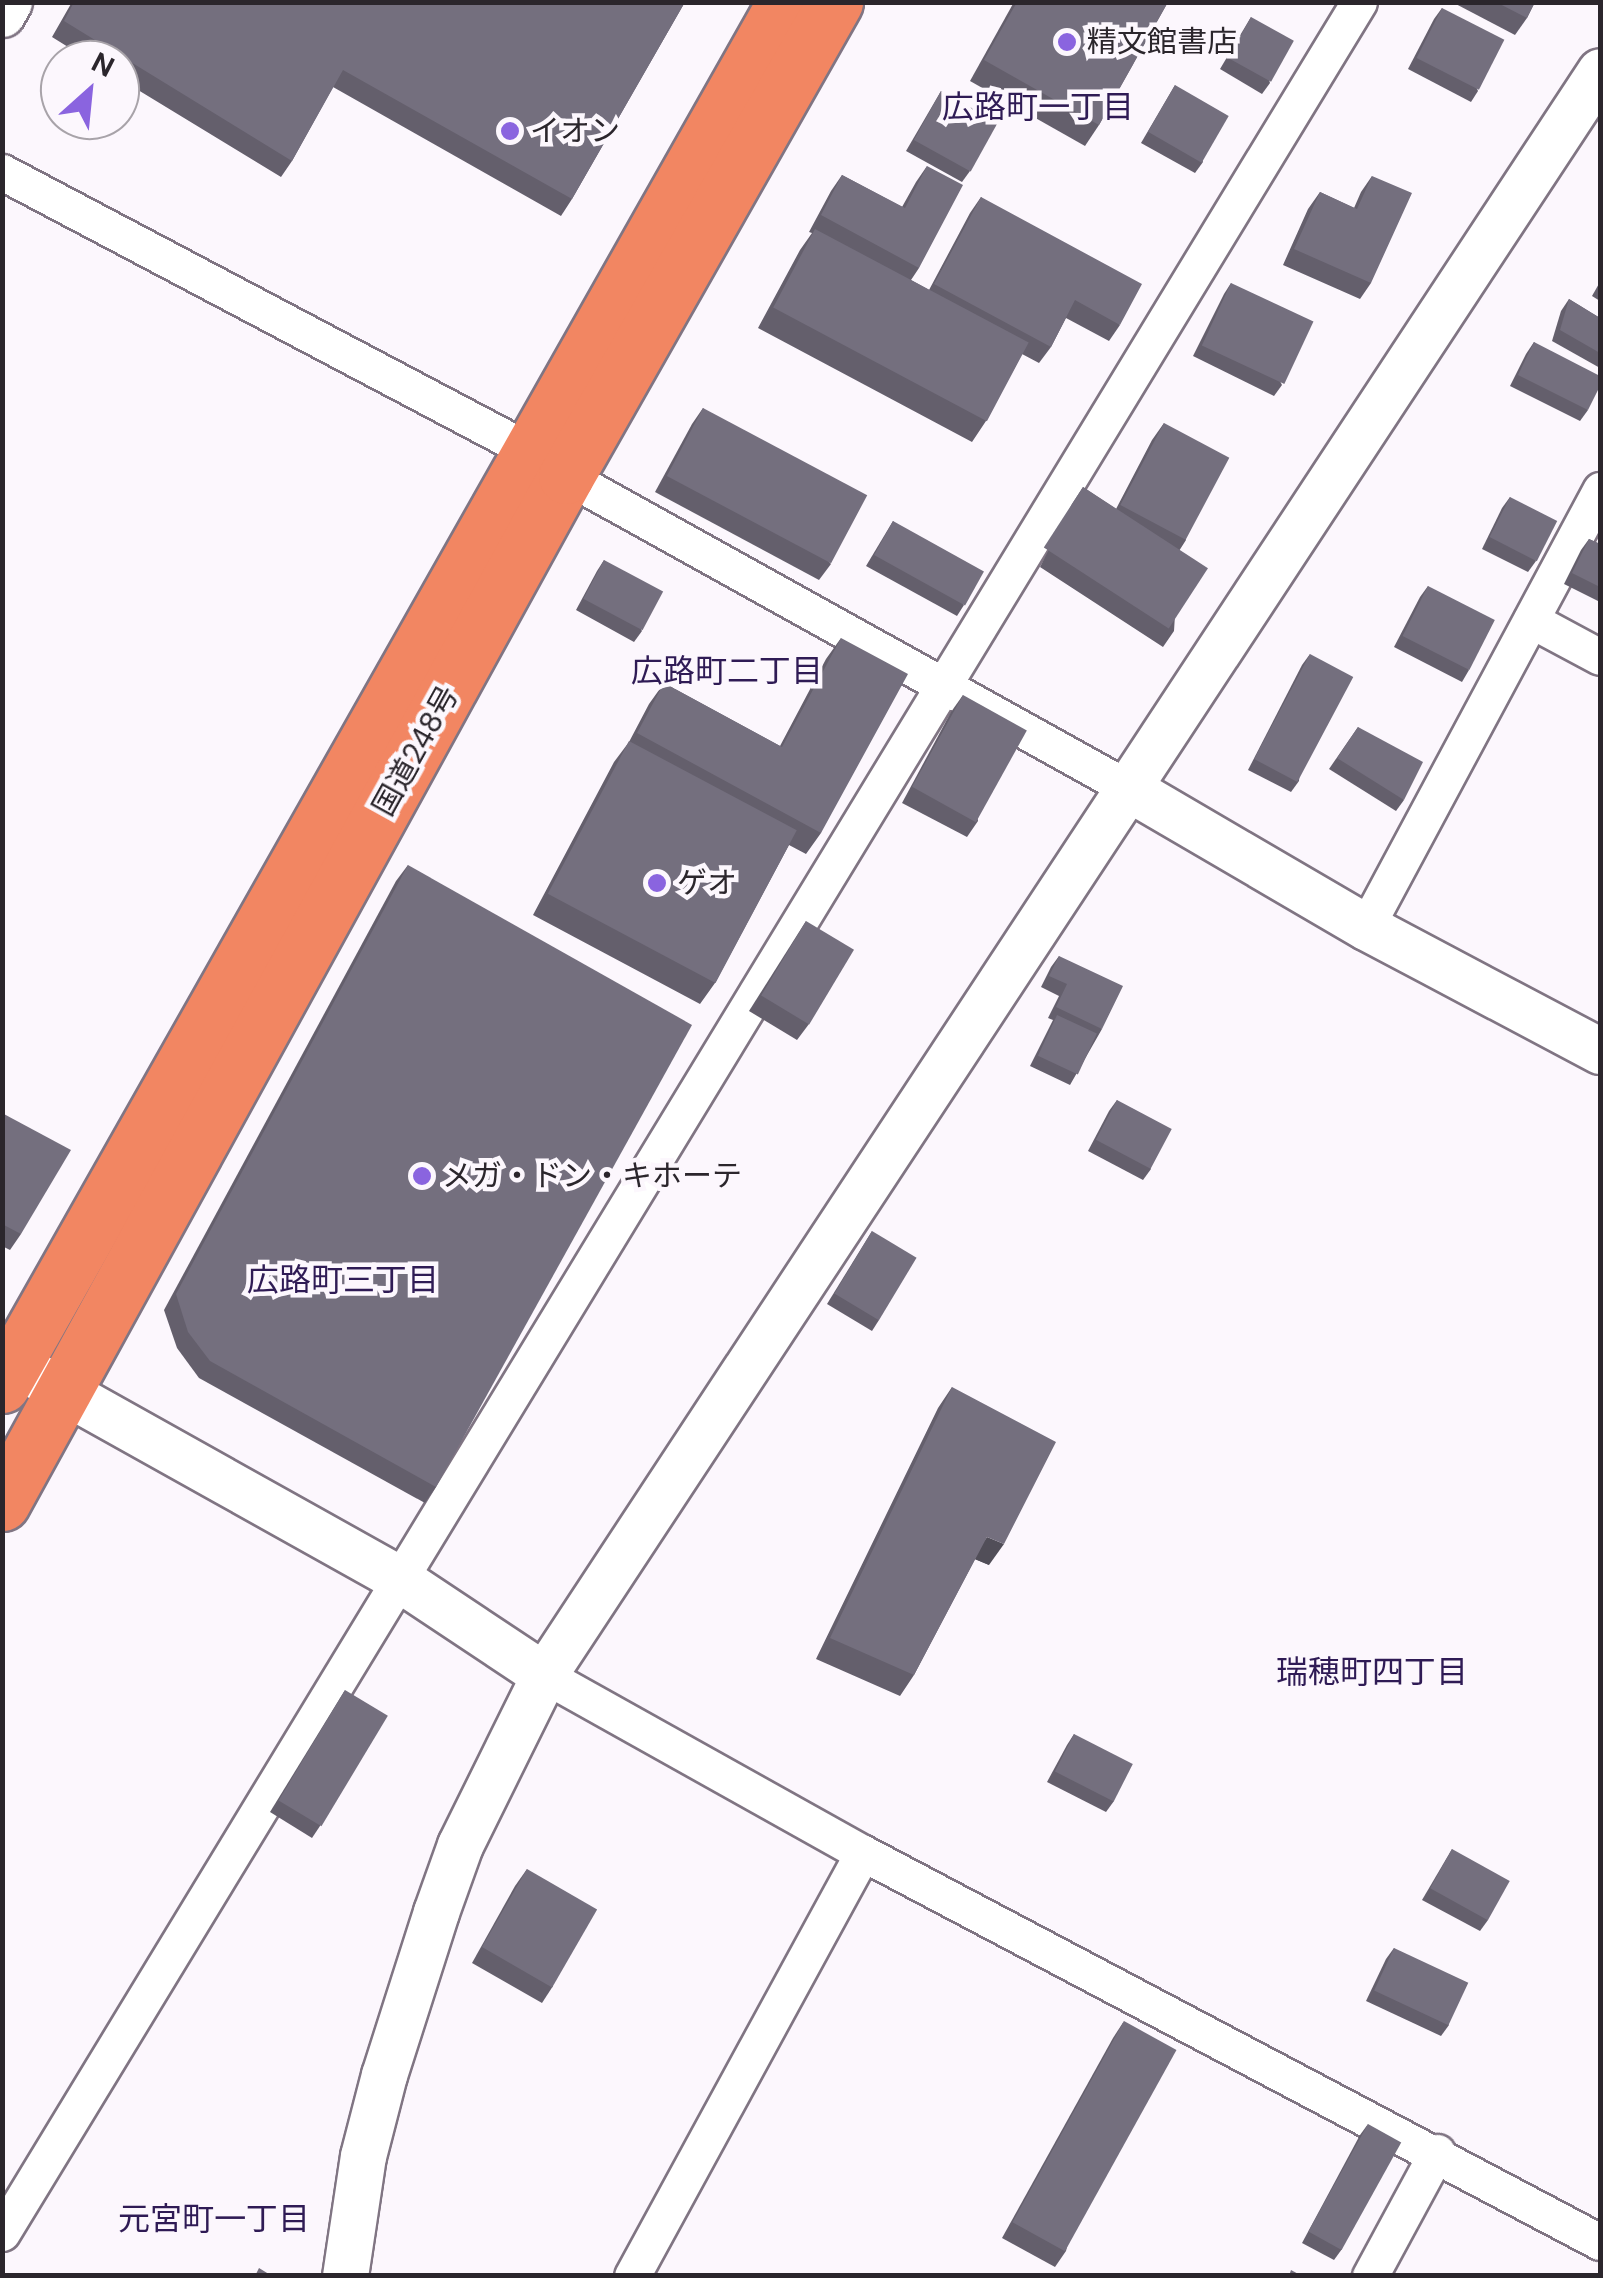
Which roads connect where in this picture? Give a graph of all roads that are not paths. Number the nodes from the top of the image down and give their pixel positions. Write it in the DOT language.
graph roads {
  1 [pos="9,2"];
  2 [pos="785,2"];
  3 [pos="835,2"];
  4 [pos="1359,2"];
  5 [pos="2,14"];
  6 [pos="1600,71"];
  7 [pos="2,172"];
  8 [pos="550,464"];
  9 [pos="1600,490"];
  10 [pos="1531,620"];
  11 [pos="1600,657"];
  12 [pos="944,688"];
  13 [pos="1128,788"];
  14 [pos="1366,927"];
  15 [pos="1600,1051"];
  16 [pos="6,1369"];
  17 [pos="65,1392"];
  18 [pos="2,1503"];
  19 [pos="401,1580"];
  20 [pos="544,1675"];
  21 [pos="863,1853"];
  22 [pos="1437,2152"];
  23 [pos="2,2233"];
  24 [pos="1600,2242"];
  25 [pos="345,2276"];
  26 [pos="632,2276"];
  27 [pos="1370,2276"];
  1 -- 5 [label="street"];
  2 -- 8 [label="highway, 国道248号"];
  3 -- 8 [label="highway, 国道248号"];
  4 -- 12 [label="street"];
  6 -- 13 [label="street"];
  7 -- 8 [label="street"];
  8 -- 12 [label="street"];
  8 -- 16 [label="highway, 国道248号"];
  8 -- 17 [label="highway, 国道248号"];
  9 -- 10 [label="street"];
  10 -- 11 [label="street"];
  10 -- 14 [label="street"];
  12 -- 13 [label="street"];
  12 -- 19 [label="street"];
  13 -- 14 [label="street"];
  13 -- 20 [label="street"];
  14 -- 15 [label="street"];
  16 -- 17 [label="street"];
  17 -- 18 [label="highway, 国道248号"];
  17 -- 19 [label="street"];
  19 -- 20 [label="street"];
  19 -- 23 [label="street"];
  20 -- 21 [label="street"];
  20 -- 25 [label="street"];
  21 -- 22 [label="street"];
  21 -- 26 [label="street"];
  22 -- 24 [label="street"];
  22 -- 27 [label="street"];
}
